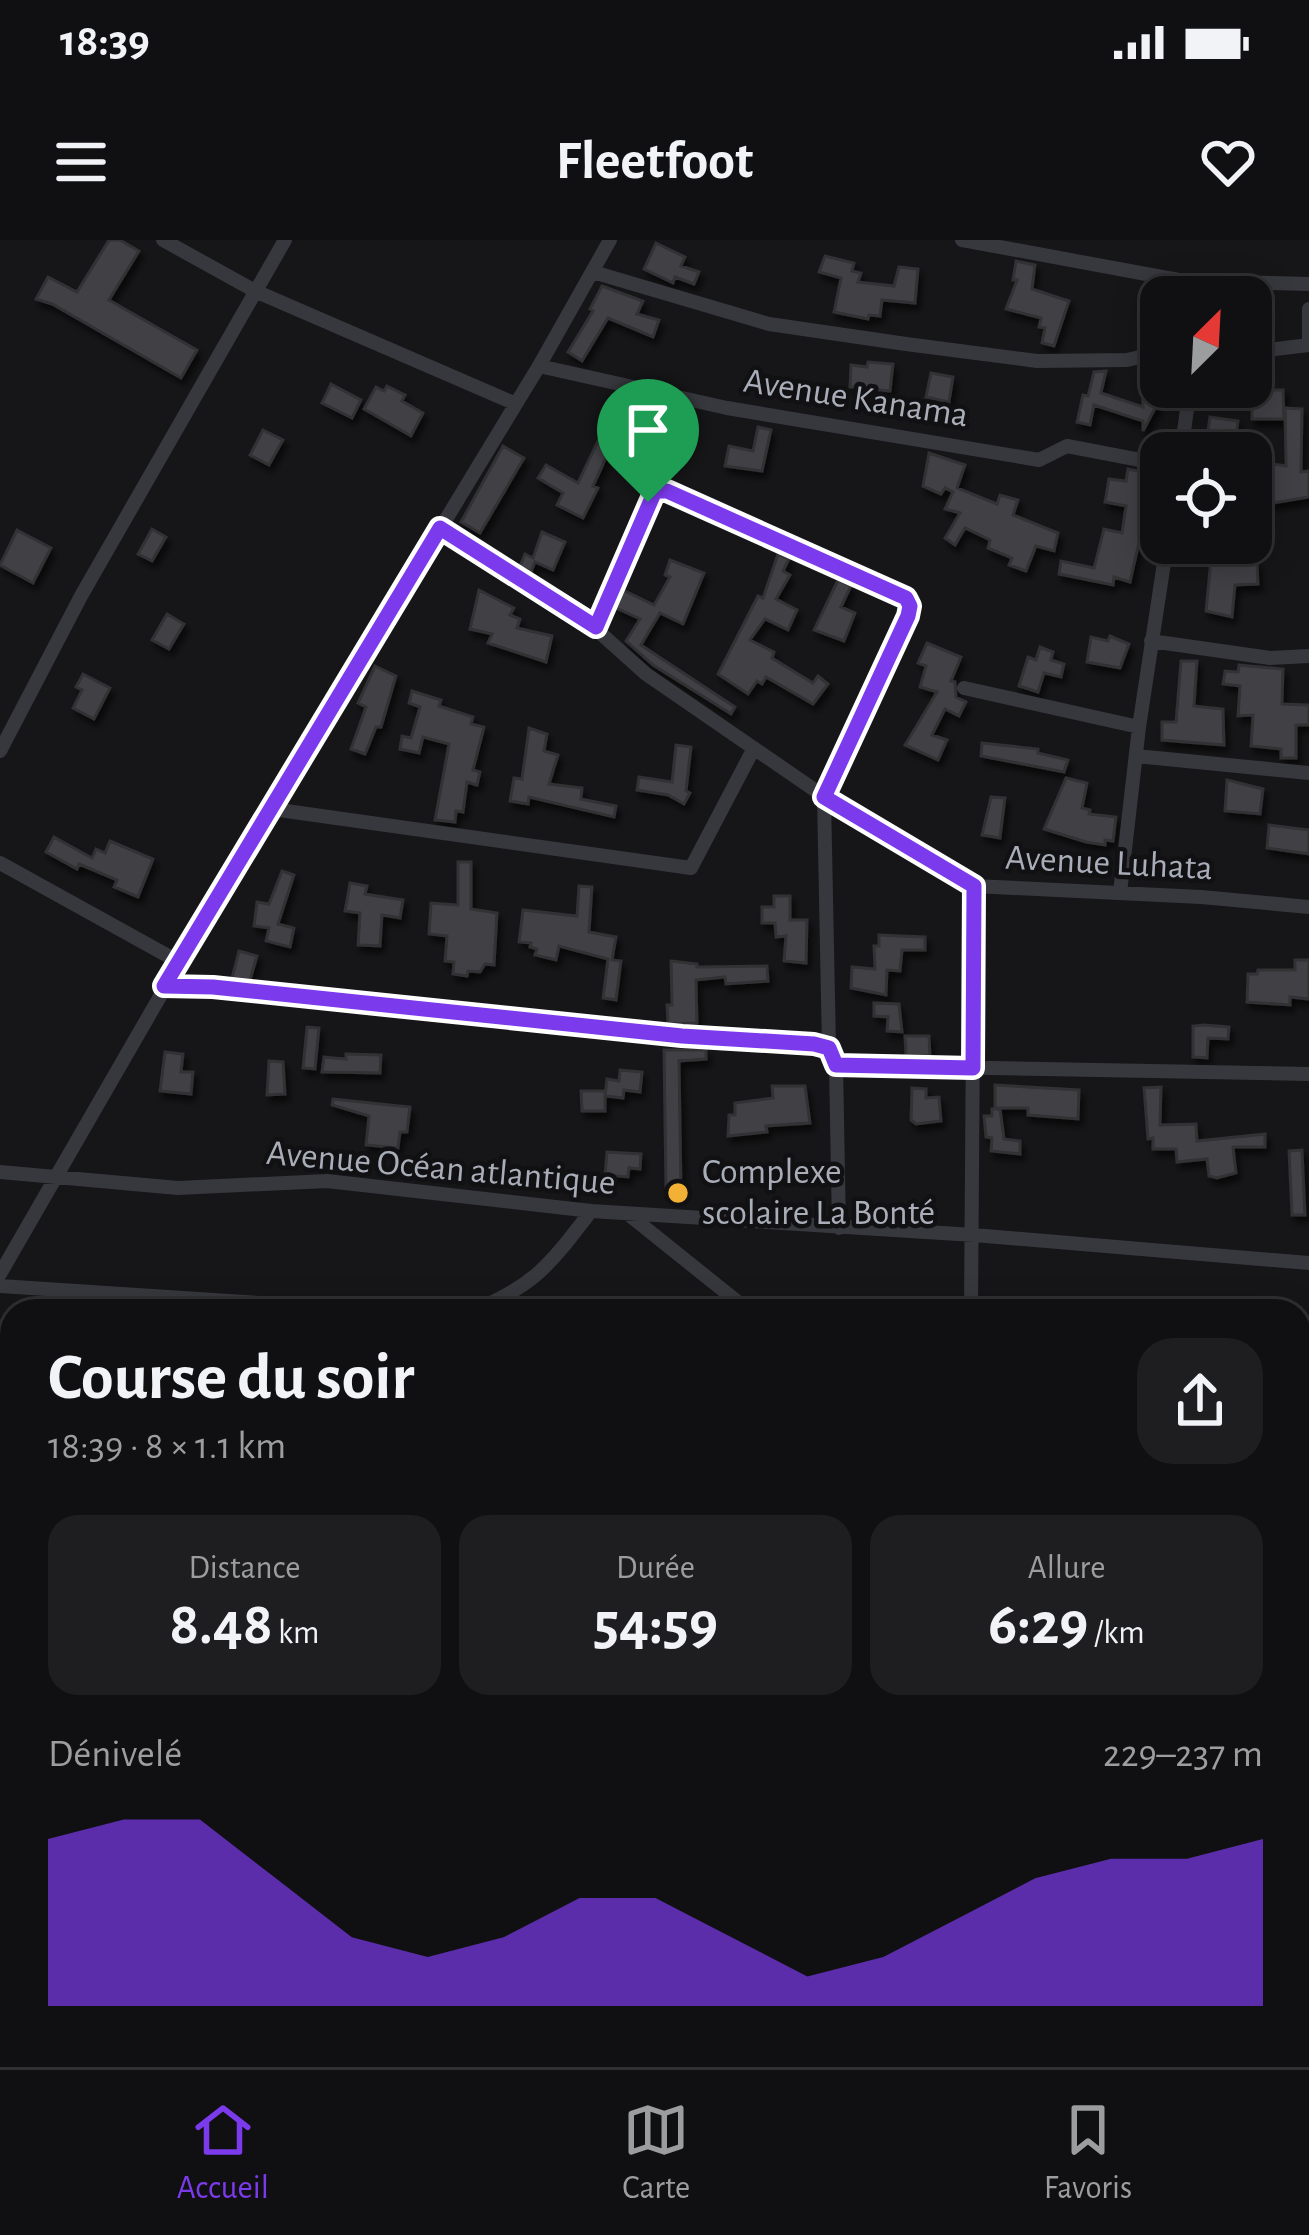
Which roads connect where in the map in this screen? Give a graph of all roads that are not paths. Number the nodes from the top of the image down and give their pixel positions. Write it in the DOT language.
graph roads {
  1 [pos="163,240"];
  2 [pos="285,240"];
  3 [pos="610,240"];
  4 [pos="962,240"];
  5 [pos="592,272"];
  6 [pos="1309,284"];
  7 [pos="255,291"];
  8 [pos="1309,309"];
  9 [pos="1309,345"];
  10 [pos="1272,349"];
  11 [pos="1140,357"];
  12 [pos="539,366"];
  13 [pos="516,404"];
  14 [pos="1140,460"];
  15 [pos="440,528"];
  16 [pos="1164,564"];
  17 [pos="596,627"];
  18 [pos="1151,641"];
  19 [pos="1309,656"];
  20 [pos="964,688"];
  21 [pos="1139,727"];
  22 [pos="754,748"];
  23 [pos="0,752"];
  24 [pos="1136,755"];
  25 [pos="1309,772"];
  26 [pos="824,797"];
  27 [pos="272,809"];
  28 [pos="0,863"];
  29 [pos="974,886"];
  30 [pos="1120,893"];
  31 [pos="1309,907"];
  32 [pos="179,962"];
  33 [pos="164,986"];
  34 [pos="829,1048"];
  35 [pos="836,1065"];
  36 [pos="973,1068"];
  37 [pos="1309,1074"];
  38 [pos="0,1172"];
  39 [pos="55,1177"];
  40 [pos="591,1211"];
  41 [pos="628,1214"];
  42 [pos="839,1228"];
  43 [pos="974,1235"];
  44 [pos="1309,1263"];
  45 [pos="0,1274"];
  46 [pos="0,1286"];
  47 [pos="96,1293"];
  48 [pos="97,1299"];
  49 [pos="165,1299"];
  50 [pos="499,1299"];
  51 [pos="734,1299"];
  52 [pos="971,1299"];
  1 -- 7 [label="street"];
  2 -- 7 [label="street"];
  3 -- 5 [label="street"];
  4 -- 6 [label="street"];
  5 -- 11 [label="street"];
  5 -- 12 [label="street"];
  7 -- 13 [label="street"];
  7 -- 23 [label="street"];
  8 -- 9 [label="street"];
  9 -- 10 [label="street"];
  12 -- 13 [label="street"];
  12 -- 14 [label="street, Avenue Kanama"];
  13 -- 15 [label="street"];
  15 -- 17 [label="street, Avenue Luhata"];
  15 -- 27 [label="street"];
  16 -- 18 [label="street"];
  17 -- 22 [label="street, Avenue Luhata"];
  17 -- 26 [label="street"];
  18 -- 19 [label="street"];
  18 -- 21 [label="street"];
  20 -- 21 [label="street"];
  21 -- 24 [label="street"];
  22 -- 26 [label="street, Avenue Luhata"];
  22 -- 27 [label="street"];
  24 -- 25 [label="street"];
  24 -- 30 [label="street"];
  26 -- 29 [label="street, Avenue Luhata"];
  26 -- 34 [label="street"];
  27 -- 32 [label="street"];
  28 -- 32 [label="street"];
  29 -- 30 [label="street, Avenue Luhata"];
  29 -- 36 [label="street"];
  30 -- 31 [label="street, Avenue Luhata"];
  32 -- 33 [label="street"];
  33 -- 34 [label="street"];
  33 -- 39 [label="street"];
  34 -- 35 [label="street"];
  35 -- 36 [label="street"];
  35 -- 42 [label="street"];
  36 -- 37 [label="street"];
  36 -- 43 [label="street"];
  38 -- 39 [label="street, Avenue Océan atlantique"];
  39 -- 40 [label="street, Avenue Océan atlantique"];
  39 -- 45 [label="street"];
  40 -- 41 [label="street, Avenue Océan atlantique"];
  40 -- 50 [label="street"];
  41 -- 42 [label="street, Avenue Océan atlantique"];
  41 -- 51 [label="street"];
  42 -- 43 [label="street, Avenue Océan atlantique"];
  43 -- 44 [label="street, Avenue Océan atlantique"];
  43 -- 52 [label="street"];
  46 -- 47 [label="street"];
  47 -- 48 [label="street"];
  47 -- 49 [label="street"];
}
